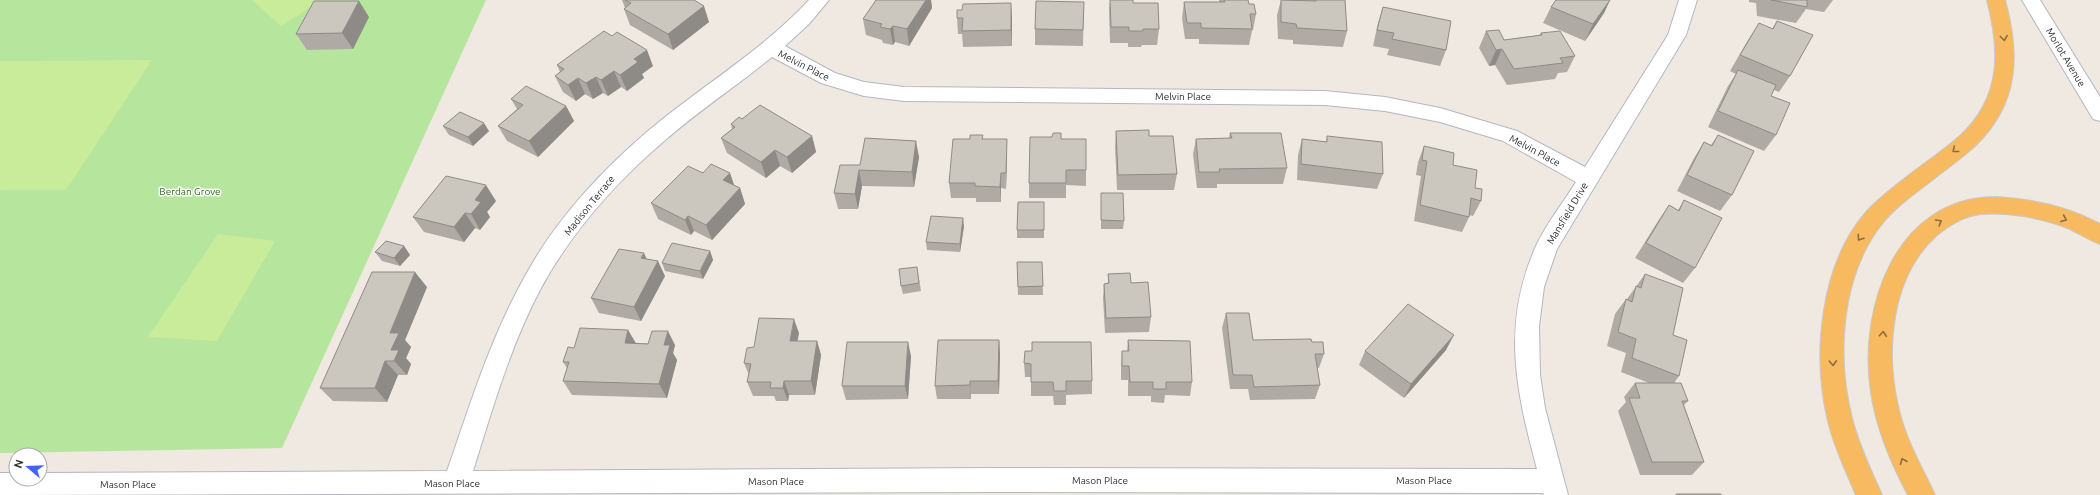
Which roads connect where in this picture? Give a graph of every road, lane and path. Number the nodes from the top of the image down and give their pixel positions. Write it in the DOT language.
graph roads {
  1 [pos="820,0"];
  2 [pos="1688,0"];
  3 [pos="1996,0"];
  4 [pos="2031,0"];
  5 [pos="772,48"];
  6 [pos="2100,114"];
  7 [pos="1588,179"];
  8 [pos="2100,235"];
  9 [pos="456,483"];
  10 [pos="0,486"];
  11 [pos="996,487"];
  12 [pos="1555,488"];
  13 [pos="125,489"];
  14 [pos="1869,495"];
  15 [pos="1922,495"];
  1 -- 5 [label="street, Madison Terrace"];
  2 -- 7 [label="street, Mansfield Drive"];
  3 -- 14 [label="highway, one-way"];
  4 -- 6 [label="street, Morlot Avenue"];
  5 -- 7 [label="street, Melvin Place"];
  5 -- 9 [label="street, Madison Terrace"];
  7 -- 12 [label="street, Mansfield Drive"];
  15 -- 8 [label="highway, one-way"];
  9 -- 11 [label="street, Mason Place"];
  9 -- 13 [label="street, Mason Place"];
  10 -- 13 [label="street, Mason Place"];
  11 -- 12 [label="street, Mason Place"];
}
